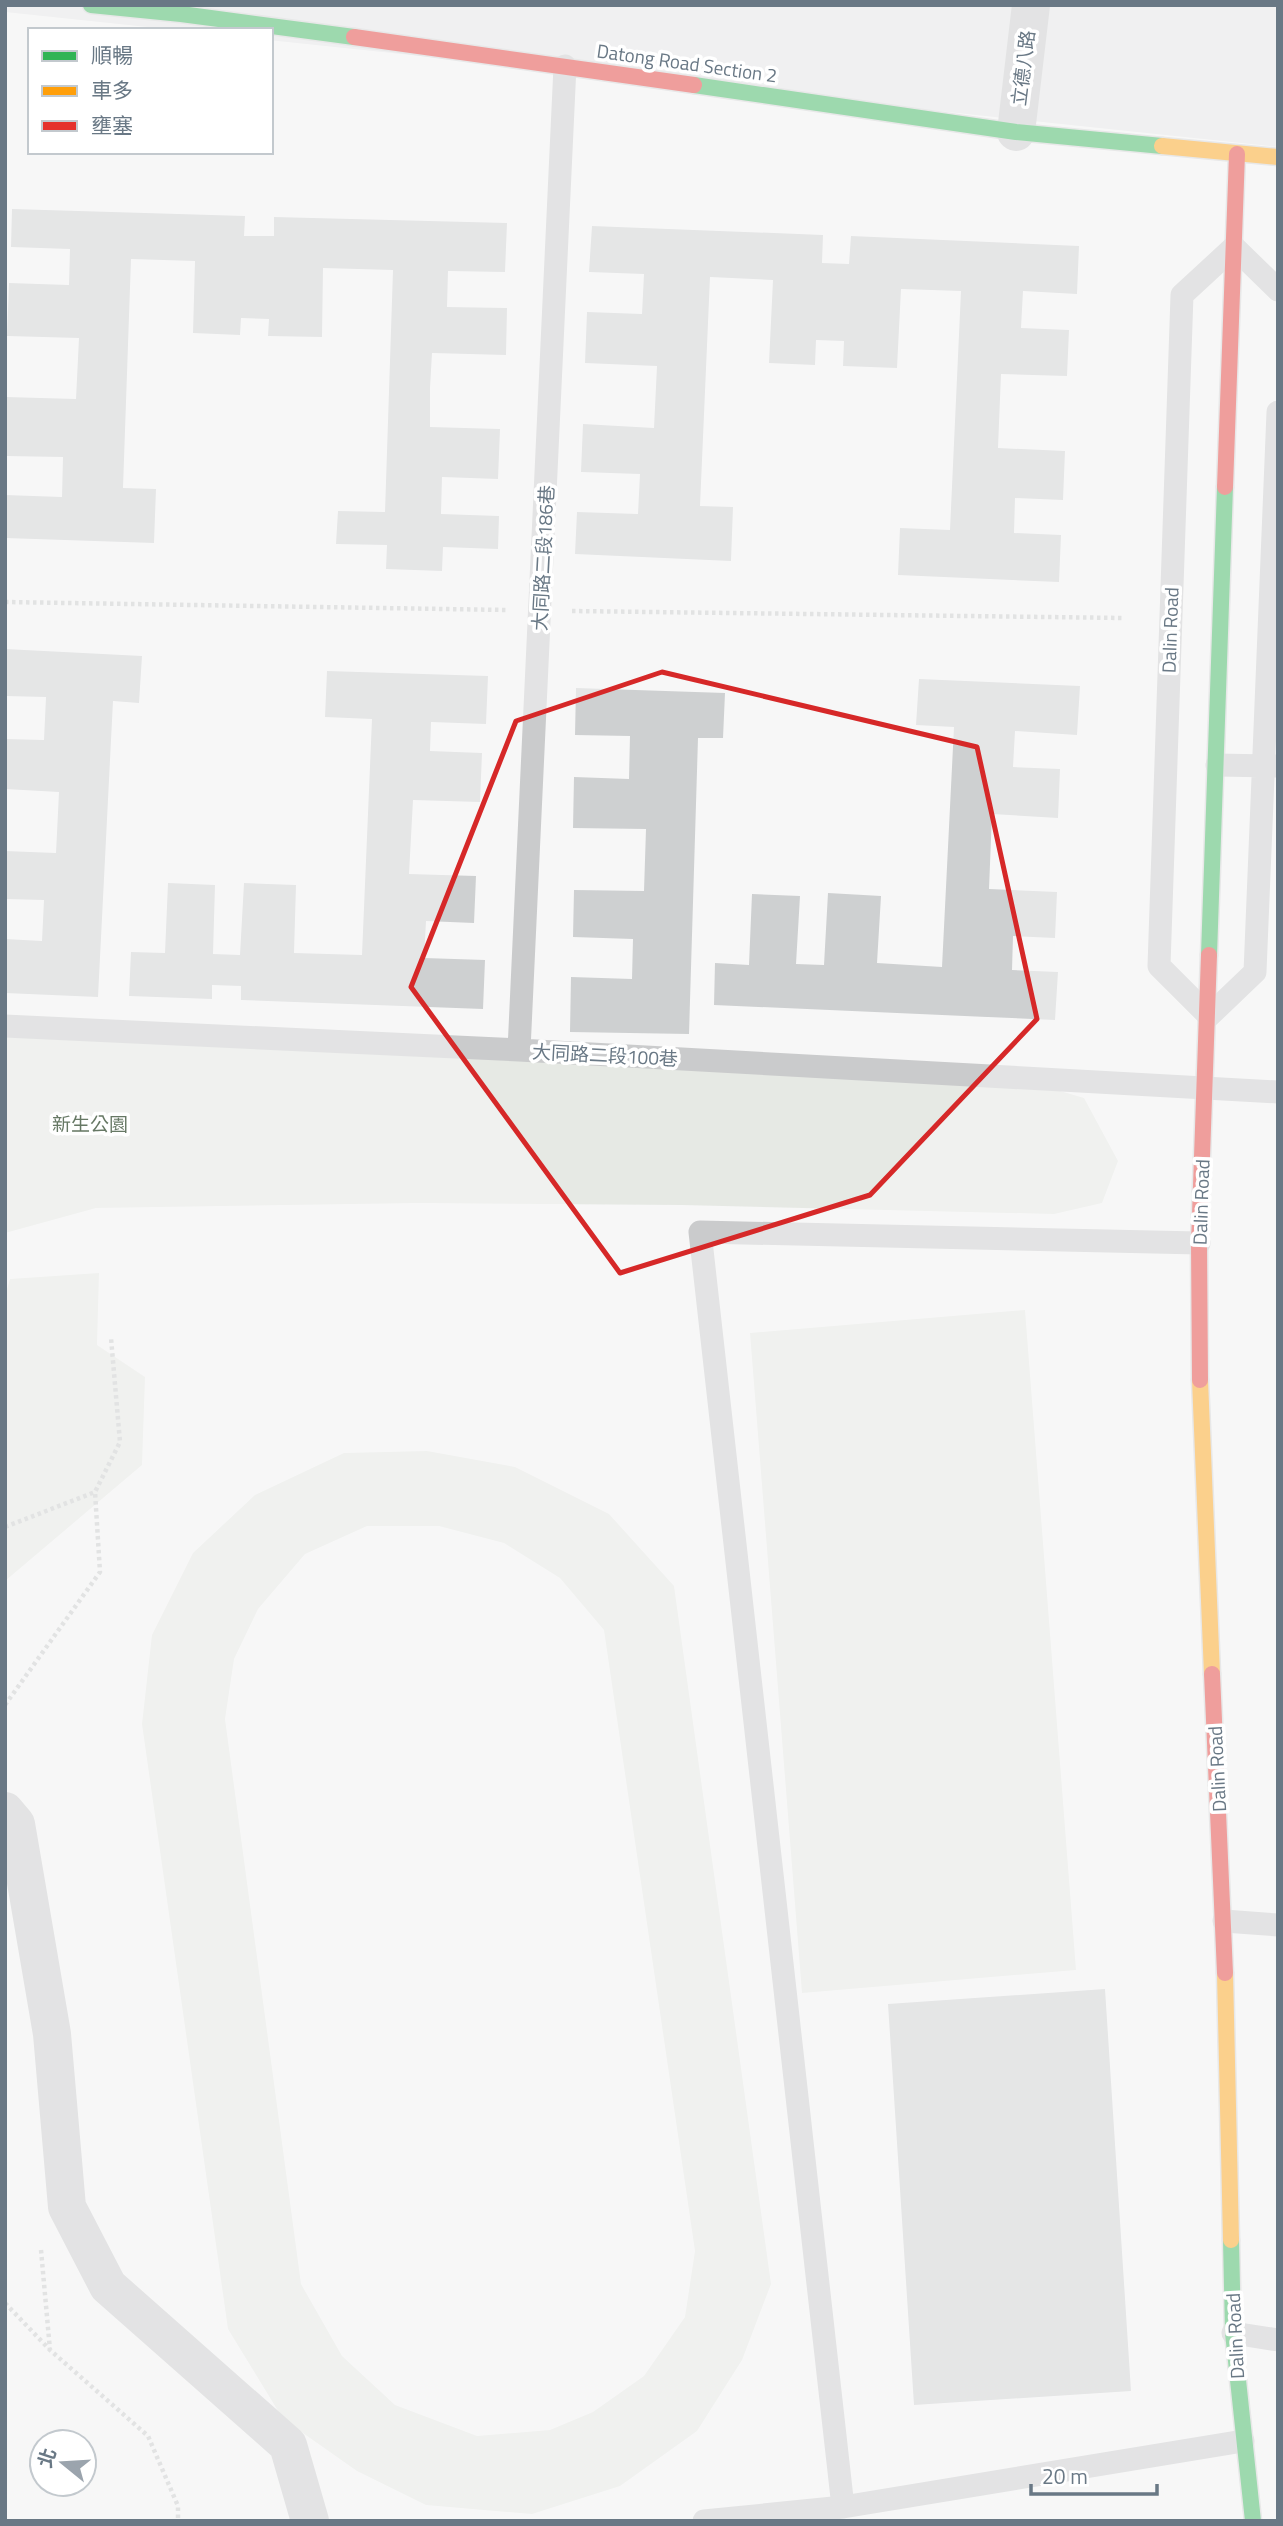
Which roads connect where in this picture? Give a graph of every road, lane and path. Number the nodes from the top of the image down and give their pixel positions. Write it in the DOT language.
graph roads {
  1 [pos="91,5"];
  2 [pos="1031,5"];
  3 [pos="224,13"];
  4 [pos="565,66"];
  5 [pos="1016,132"];
  6 [pos="1237,154"];
  7 [pos="1278,157"];
  8 [pos="1234,247"];
  9 [pos="1278,290"];
  10 [pos="1278,412"];
  11 [pos="1217,765"];
  12 [pos="1270,766"];
  13 [pos="1209,1016"];
  14 [pos="5,1026"];
  15 [pos="519,1050"];
  16 [pos="1205,1086"];
  17 [pos="1278,1091"];
  18 [pos="1199,1243"];
  19 [pos="111,1338"];
  20 [pos="95,1492"];
  21 [pos="5,1527"];
  22 [pos="5,1705"];
  23 [pos="5,1811"];
  24 [pos="1224,1921"];
  25 [pos="1278,1925"];
  26 [pos="5,2303"];
  27 [pos="1233,2333"];
  28 [pos="1278,2340"];
  29 [pos="1243,2441"];
  30 [pos="843,2507"];
  31 [pos="178,2521"];
  32 [pos="310,2521"];
  33 [pos="705,2521"];
  34 [pos="1253,2521"];
  1 -- 3 [label="street, Datong Road Section 2"];
  2 -- 5 [label="street, 立德八路"];
  3 -- 4 [label="street, Datong Road Section 2"];
  4 -- 5 [label="street, Datong Road Section 2"];
  4 -- 15 [label="lane, 大同路二段186巷"];
  5 -- 6 [label="street, Datong Road Section 2"];
  6 -- 7 [label="street, Datong Road Section 2"];
  6 -- 8 [label="street, Dalin Road"];
  8 -- 9 [label="lane"];
  8 -- 11 [label="street, Dalin Road"];
  8 -- 13 [label="lane, Dalin Road"];
  10 -- 12 [label="lane"];
  11 -- 12 [label="lane"];
  11 -- 13 [label="street, Dalin Road"];
  12 -- 13 [label="lane"];
  13 -- 16 [label="street, Dalin Road"];
  14 -- 15 [label="lane, 大同路二段100巷"];
  15 -- 16 [label="lane, 大同路二段100巷"];
  16 -- 17 [label="lane, 大同路二段100巷"];
  16 -- 18 [label="street, Dalin Road"];
  18 -- 24 [label="street, Dalin Road"];
  18 -- 30 [label="lane"];
  19 -- 20 [label="path"];
  20 -- 21 [label="path"];
  20 -- 22 [label="path"];
  23 -- 32 [label="street"];
  24 -- 25 [label="lane"];
  24 -- 27 [label="street, Dalin Road"];
  26 -- 31 [label="path"];
  27 -- 28 [label="lane"];
  27 -- 29 [label="street, Dalin Road"];
  29 -- 30 [label="lane"];
  29 -- 34 [label="street, Dalin Road"];
  30 -- 33 [label="lane"];
}
